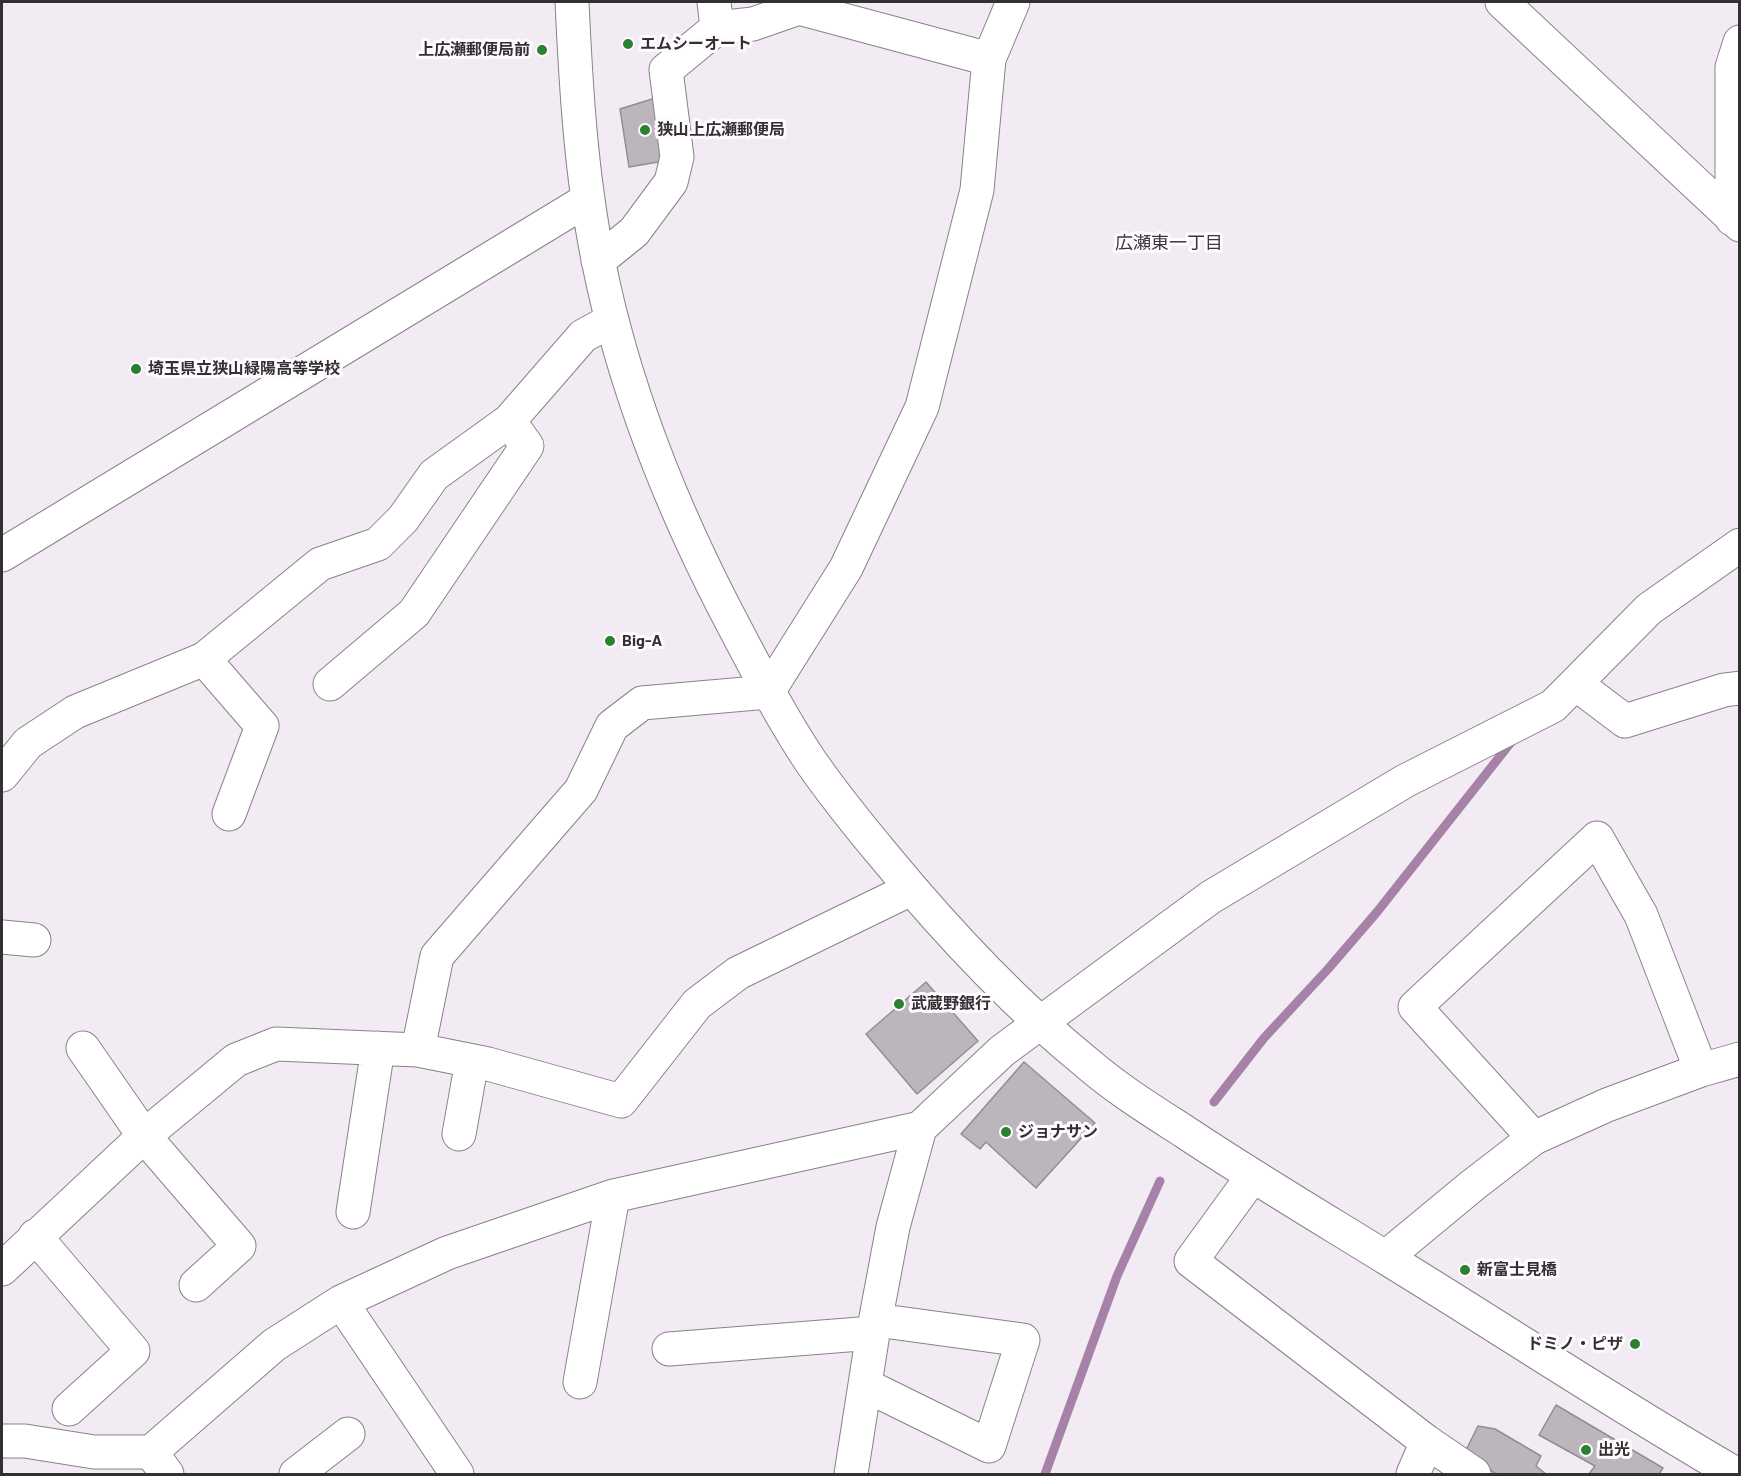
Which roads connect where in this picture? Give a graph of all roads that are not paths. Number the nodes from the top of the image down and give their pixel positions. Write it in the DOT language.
graph roads {
  1 [pos="572,2"];
  2 [pos="1013,2"];
  3 [pos="1508,4"];
  4 [pos="801,5"];
  5 [pos="715,15"];
  6 [pos="1740,42"];
  7 [pos="989,59"];
  8 [pos="587,200"];
  9 [pos="1736,222"];
  10 [pos="598,261"];
  11 [pos="612,320"];
  12 [pos="509,421"];
  13 [pos="1740,545"];
  14 [pos="2,555"];
  15 [pos="204,659"];
  16 [pos="330,684"];
  17 [pos="1576,684"];
  18 [pos="1740,688"];
  19 [pos="768,692"];
  20 [pos="2,775"];
  21 [pos="229,814"];
  22 [pos="911,889"];
  23 [pos="2,937"];
  24 [pos="34,940"];
  25 [pos="1041,1023"];
  26 [pos="83,1048"];
  27 [pos="378,1048"];
  28 [pos="418,1050"];
  29 [pos="1740,1059"];
  30 [pos="472,1061"];
  31 [pos="1701,1070"];
  32 [pos="920,1128"];
  33 [pos="459,1134"];
  34 [pos="144,1136"];
  35 [pos="1534,1138"];
  36 [pos="1252,1177"];
  37 [pos="613,1196"];
  38 [pos="353,1212"];
  39 [pos="35,1236"];
  40 [pos="1386,1257"];
  41 [pos="2,1269"];
  42 [pos="196,1285"];
  43 [pos="340,1302"];
  44 [pos="875,1327"];
  45 [pos="669,1349"];
  46 [pos="580,1382"];
  47 [pos="865,1385"];
  48 [pos="69,1410"];
  49 [pos="348,1434"];
  50 [pos="2,1441"];
  51 [pos="1427,1442"];
  52 [pos="159,1463"];
  53 [pos="296,1474"];
  54 [pos="458,1474"];
  55 [pos="851,1474"];
  56 [pos="1413,1474"];
  57 [pos="1474,1474"];
  58 [pos="1736,1474"];
  1 -- 8 [label="street"];
  2 -- 7 [label="street"];
  3 -- 9 [label="street"];
  4 -- 5 [label="street"];
  4 -- 7 [label="street"];
  5 -- 10 [label="street"];
  6 -- 9 [label="street"];
  7 -- 19 [label="street"];
  8 -- 10 [label="street"];
  8 -- 14 [label="street"];
  10 -- 11 [label="street"];
  11 -- 12 [label="street"];
  11 -- 19 [label="street"];
  12 -- 15 [label="street"];
  12 -- 16 [label="street"];
  13 -- 17 [label="street"];
  15 -- 20 [label="street"];
  15 -- 21 [label="street"];
  17 -- 18 [label="street"];
  17 -- 25 [label="street"];
  19 -- 22 [label="street"];
  19 -- 28 [label="street"];
  22 -- 25 [label="street"];
  22 -- 30 [label="street"];
  23 -- 24 [label="street"];
  25 -- 32 [label="street"];
  25 -- 36 [label="street"];
  26 -- 34 [label="street"];
  27 -- 28 [label="street"];
  27 -- 34 [label="street"];
  27 -- 38 [label="street"];
  28 -- 30 [label="street"];
  29 -- 31 [label="street"];
  30 -- 33 [label="street"];
  31 -- 35 [label="street"];
  31 -- 35 [label="street"];
  32 -- 37 [label="street"];
  32 -- 44 [label="street"];
  34 -- 39 [label="street"];
  34 -- 42 [label="street"];
  35 -- 40 [label="street"];
  36 -- 40 [label="street"];
  36 -- 51 [label="street"];
  37 -- 43 [label="street"];
  37 -- 46 [label="street"];
  39 -- 41 [label="street"];
  39 -- 48 [label="street"];
  40 -- 58 [label="street"];
  43 -- 52 [label="street"];
  43 -- 54 [label="street"];
  44 -- 45 [label="street"];
  44 -- 47 [label="street"];
  44 -- 47 [label="street"];
  47 -- 55 [label="street"];
  49 -- 53 [label="street"];
  50 -- 52 [label="street"];
  51 -- 56 [label="street"];
  51 -- 57 [label="street"];
}
